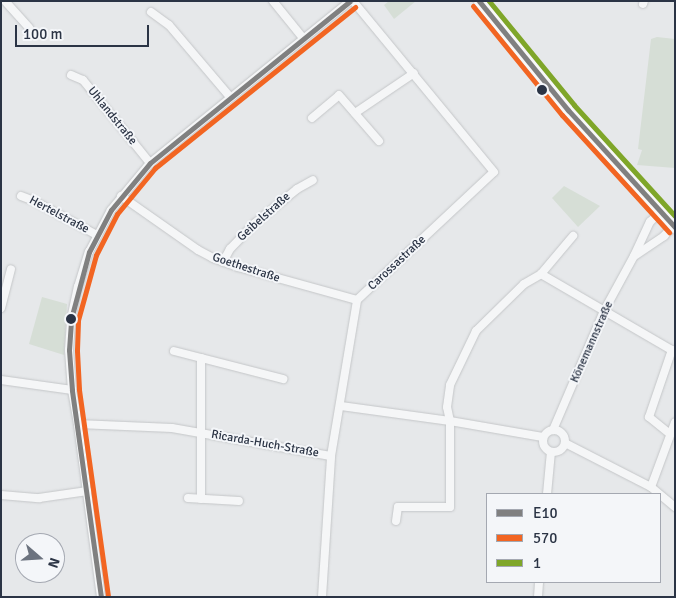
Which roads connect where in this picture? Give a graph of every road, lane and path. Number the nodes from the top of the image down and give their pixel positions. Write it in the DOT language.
graph roads {
  1 [pos="5,1"];
  2 [pos="274,1"];
  3 [pos="351,1"];
  4 [pos="479,1"];
  5 [pos="151,12"];
  6 [pos="29,28"];
  7 [pos="303,38"];
  8 [pos="414,73"];
  9 [pos="72,75"];
  10 [pos="230,97"];
  11 [pos="355,113"];
  12 [pos="312,118"];
  13 [pos="379,141"];
  14 [pos="150,162"];
  15 [pos="313,180"];
  16 [pos="21,196"];
  17 [pos="120,196"];
  18 [pos="660,212"];
  19 [pos="674,227"];
  20 [pos="97,235"];
  21 [pos="573,236"];
  22 [pos="634,256"];
  23 [pos="223,262"];
  24 [pos="11,269"];
  25 [pos="541,274"];
  26 [pos="357,300"];
  27 [pos="1,308"];
  28 [pos="604,311"];
  29 [pos="174,351"];
  30 [pos="673,351"];
  31 [pos="201,358"];
  32 [pos="282,379"];
  33 [pos="1,380"];
  34 [pos="72,390"];
  35 [pos="341,406"];
  36 [pos="450,421"];
  37 [pos="675,422"];
  38 [pos="78,424"];
  39 [pos="554,430"];
  40 [pos="200,433"];
  41 [pos="670,434"];
  42 [pos="543,437"];
  43 [pos="565,443"];
  44 [pos="551,452"];
  45 [pos="331,456"];
  46 [pos="651,487"];
  47 [pos="87,491"];
  48 [pos="547,493"];
  49 [pos="658,493"];
  50 [pos="1,495"];
  51 [pos="661,495"];
  52 [pos="188,498"];
  53 [pos="201,499"];
  54 [pos="239,501"];
  55 [pos="675,507"];
  56 [pos="396,521"];
  57 [pos="539,583"];
  58 [pos="101,597"];
  59 [pos="322,597"];
  60 [pos="538,597"];
  1 -- 6 [label="street"];
  2 -- 7 [label="street"];
  3 -- 7 [label="street"];
  3 -- 8 [label="street, Carossastraße"];
  4 -- 18 [label="main road"];
  5 -- 10 [label="street"];
  7 -- 10 [label="street"];
  8 -- 11 [label="street"];
  8 -- 26 [label="street, Carossastraße"];
  9 -- 14 [label="street, Uhlandstraße"];
  10 -- 14 [label="street"];
  11 -- 12 [label="street"];
  11 -- 13 [label="street"];
  14 -- 17 [label="street"];
  15 -- 23 [label="street, Geibelstraße"];
  16 -- 20 [label="street, Hertelstraße"];
  17 -- 20 [label="street"];
  17 -- 23 [label="street, Goethestraße"];
  18 -- 19 [label="main road"];
  18 -- 22 [label="street, Könemannstraße"];
  19 -- 22 [label="street, Könemannstraße"];
  20 -- 34 [label="street"];
  21 -- 25 [label="street"];
  22 -- 28 [label="street, Könemannstraße"];
  23 -- 26 [label="street, Goethestraße"];
  24 -- 27 [label="street"];
  25 -- 28 [label="street"];
  25 -- 36 [label="street"];
  26 -- 35 [label="street, Carossastraße"];
  28 -- 30 [label="street"];
  28 -- 39 [label="street, Könemannstraße"];
  29 -- 31 [label="street"];
  30 -- 41 [label="street"];
  31 -- 32 [label="street"];
  31 -- 40 [label="street, Ricarda-Huch-Straße"];
  33 -- 34 [label="street"];
  34 -- 38 [label="street"];
  35 -- 36 [label="street"];
  35 -- 45 [label="street, Carossastraße"];
  36 -- 42 [label="street"];
  36 -- 56 [label="street"];
  37 -- 41 [label="street"];
  38 -- 40 [label="street, Ricarda-Huch-Straße"];
  38 -- 47 [label="street"];
  39 -- 42 [label="street"];
  39 -- 43 [label="street"];
  40 -- 45 [label="street, Ricarda-Huch-Straße"];
  40 -- 53 [label="street, Ricarda-Huch-Straße"];
  41 -- 46 [label="street"];
  42 -- 44 [label="street"];
  43 -- 44 [label="street"];
  43 -- 46 [label="street"];
  44 -- 48 [label="street"];
  45 -- 59 [label="street, Carossastraße"];
  46 -- 49 [label="street"];
  47 -- 50 [label="street"];
  47 -- 58 [label="street"];
  51 -- 55 [label="street"];
  52 -- 53 [label="street"];
  53 -- 54 [label="street"];
  57 -- 60 [label="street"];
}
